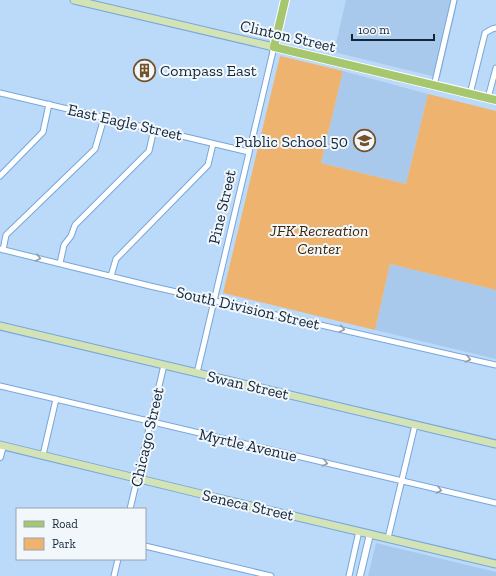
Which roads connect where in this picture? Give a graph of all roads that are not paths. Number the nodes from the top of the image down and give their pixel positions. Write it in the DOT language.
graph roads {
  1 [pos="74,0"];
  2 [pos="285,0"];
  3 [pos="454,0"];
  4 [pos="496,28"];
  5 [pos="274,47"];
  6 [pos="496,68"];
  7 [pos="434,86"];
  8 [pos="0,93"];
  9 [pos="470,94"];
  10 [pos="492,99"];
  11 [pos="49,104"];
  12 [pos="104,118"];
  13 [pos="154,129"];
  14 [pos="213,144"];
  15 [pos="249,152"];
  16 [pos="0,176"];
  17 [pos="2,249"];
  18 [pos="60,263"];
  19 [pos="111,276"];
  20 [pos="214,300"];
  21 [pos="0,326"];
  22 [pos="164,365"];
  23 [pos="496,365"];
  24 [pos="197,373"];
  25 [pos="0,386"];
  26 [pos="56,399"];
  27 [pos="151,422"];
  28 [pos="415,425"];
  29 [pos="496,444"];
  30 [pos="1,445"];
  31 [pos="44,455"];
  32 [pos="0,457"];
  33 [pos="137,478"];
  34 [pos="401,481"];
  35 [pos="496,503"];
  36 [pos="130,508"];
  37 [pos="359,531"];
  38 [pos="370,534"];
  39 [pos="388,538"];
  40 [pos="146,546"];
  41 [pos="118,560"];
  42 [pos="496,564"];
  43 [pos="114,576"];
  44 [pos="271,576"];
  45 [pos="349,576"];
  46 [pos="360,576"];
  1 -- 5 [label="main road, Clinton Street"];
  2 -- 5 [label="main road, Pine Street"];
  3 -- 7 [label="street"];
  4 -- 9 [label="street"];
  5 -- 7 [label="main road, Clinton Street"];
  5 -- 15 [label="street, Pine Street"];
  6 -- 10 [label="street"];
  7 -- 9 [label="main road, Clinton Street"];
  8 -- 11 [label="street, East Eagle Street"];
  9 -- 10 [label="main road, Clinton Street"];
  11 -- 12 [label="street, East Eagle Street"];
  11 -- 16 [label="street"];
  12 -- 13 [label="street, East Eagle Street"];
  12 -- 17 [label="street"];
  13 -- 14 [label="street, East Eagle Street"];
  13 -- 18 [label="street"];
  14 -- 15 [label="street, East Eagle Street"];
  14 -- 19 [label="street"];
  15 -- 20 [label="street, Pine Street"];
  17 -- 18 [label="street, South Division Street, one-way"];
  18 -- 19 [label="street, South Division Street"];
  19 -- 20 [label="street, South Division Street"];
  20 -- 23 [label="street, South Division Street, one-way"];
  20 -- 24 [label="street, Pine Street"];
  21 -- 22 [label="main road, Swan Street"];
  22 -- 24 [label="main road, Swan Street"];
  22 -- 27 [label="street, Chicago Street"];
  24 -- 28 [label="main road, Swan Street"];
  25 -- 26 [label="street, Myrtle Avenue"];
  26 -- 27 [label="street, Myrtle Avenue"];
  26 -- 31 [label="street"];
  27 -- 33 [label="street, Chicago Street"];
  27 -- 34 [label="street, Myrtle Avenue, one-way"];
  28 -- 29 [label="main road, Swan Street"];
  28 -- 34 [label="street"];
  30 -- 31 [label="main road, Seneca Street"];
  30 -- 32 [label="street"];
  31 -- 33 [label="main road, Seneca Street"];
  33 -- 36 [label="street, Chicago Street"];
  33 -- 37 [label="main road, Seneca Street"];
  34 -- 35 [label="street, Myrtle Avenue, one-way"];
  34 -- 39 [label="street"];
  37 -- 38 [label="main road, Seneca Street"];
  37 -- 45 [label="street"];
  38 -- 39 [label="main road, Seneca Street"];
  38 -- 46 [label="street"];
  39 -- 42 [label="main road, Seneca Street"];
  40 -- 44 [label="street"];
  41 -- 43 [label="street"];
}
